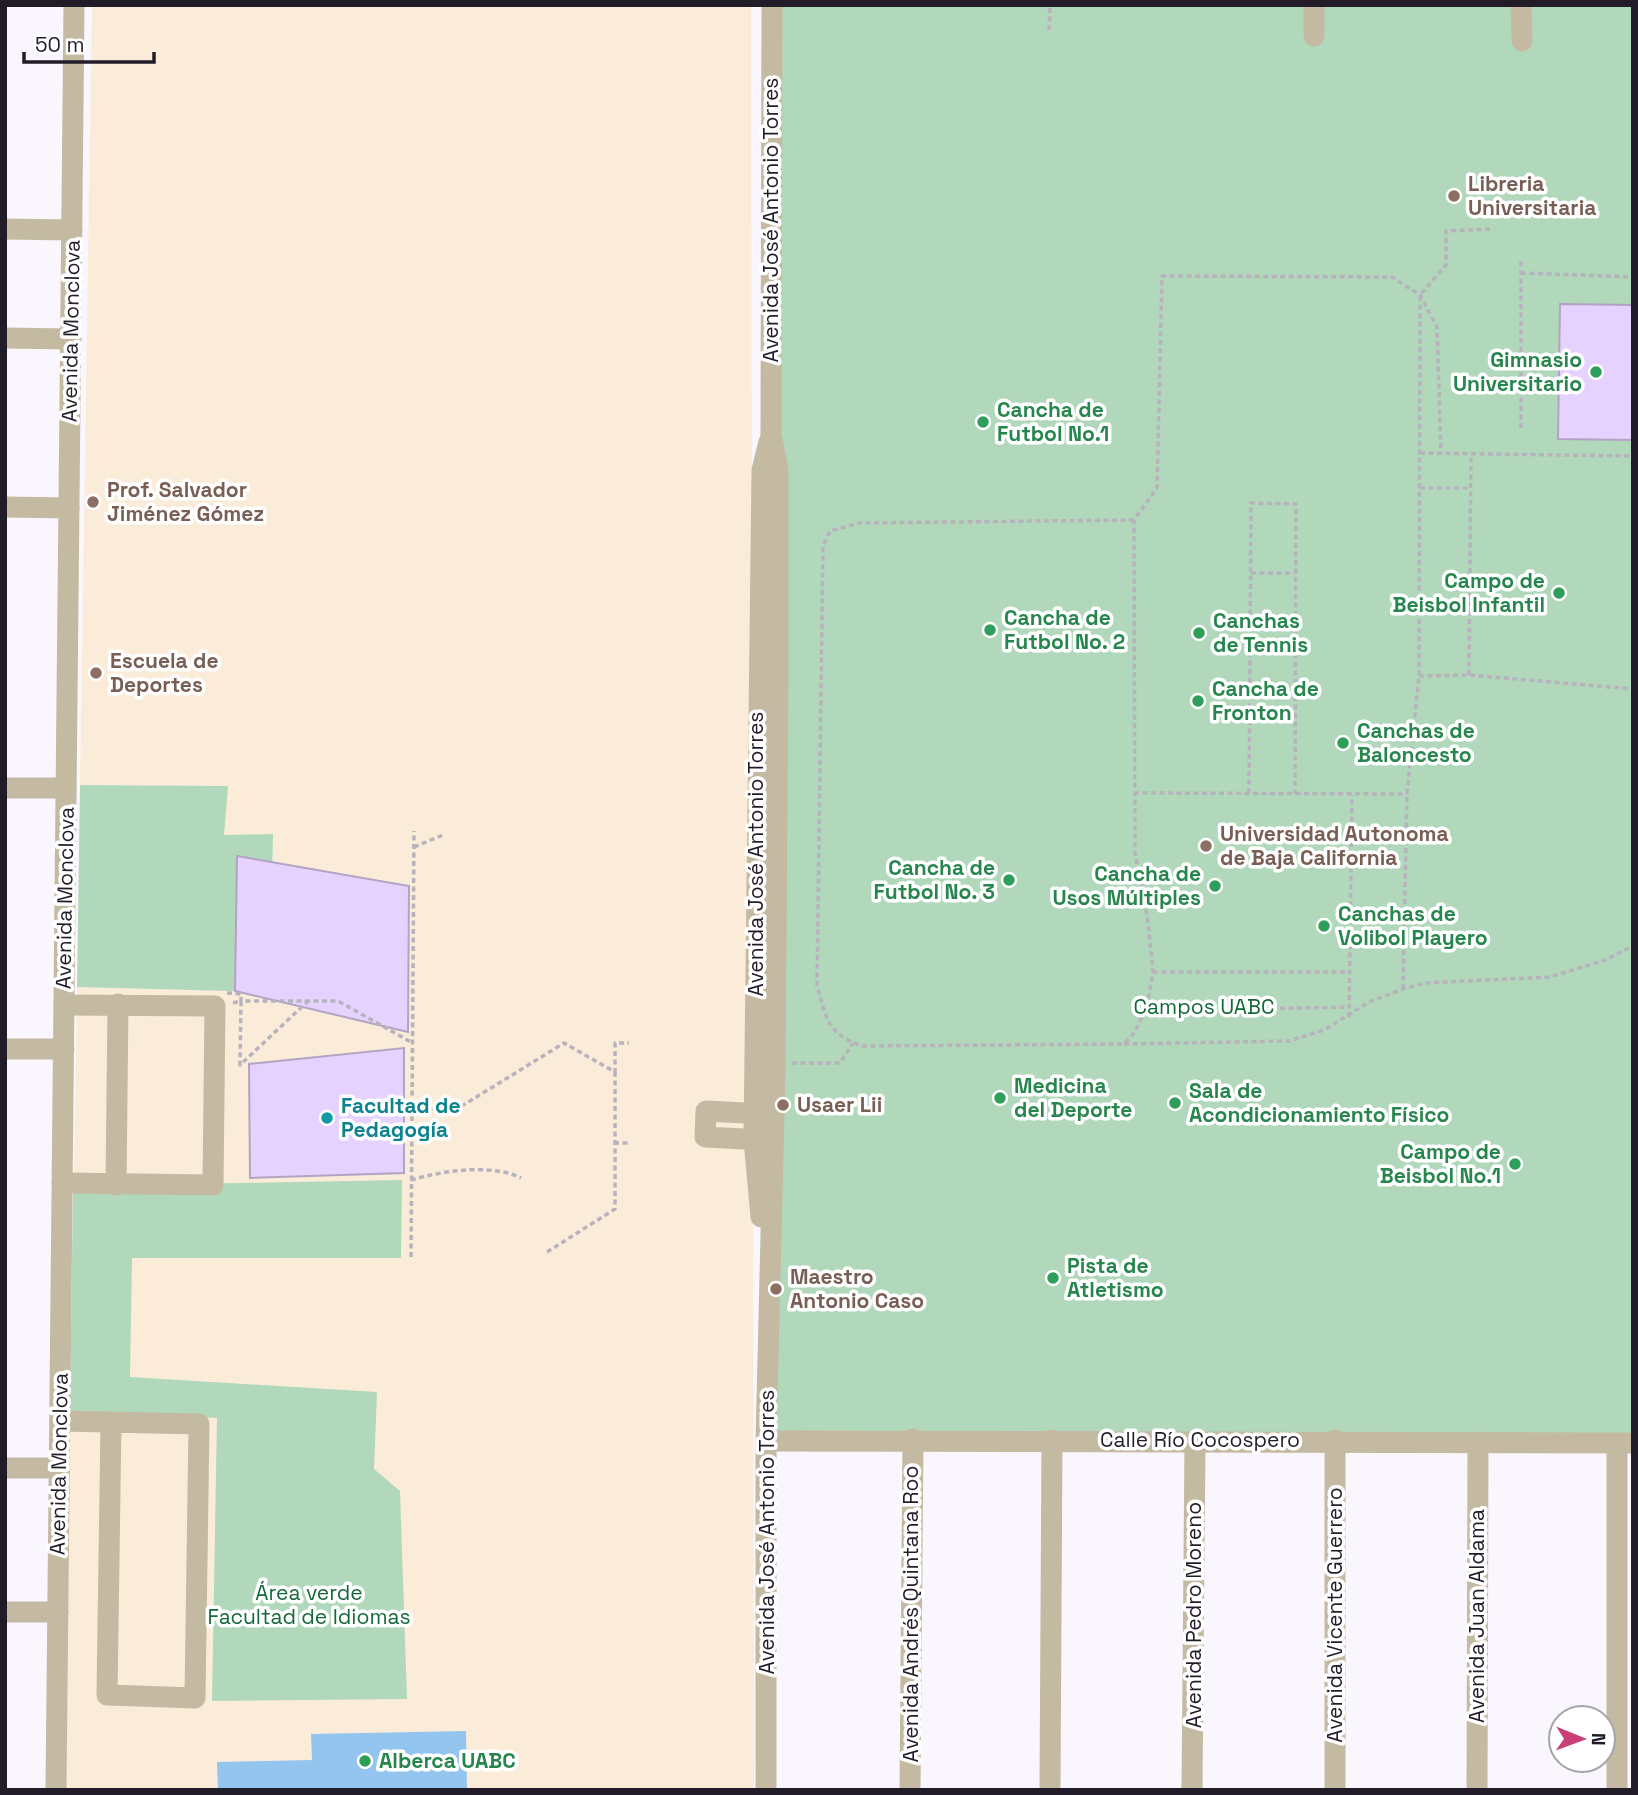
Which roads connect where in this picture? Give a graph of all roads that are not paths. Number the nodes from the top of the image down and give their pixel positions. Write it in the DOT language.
graph roads {
  1 [pos="74,5"];
  2 [pos="772,5"];
  3 [pos="1314,5"];
  4 [pos="1521,5"];
  5 [pos="1314,36"];
  6 [pos="1521,40"];
  7 [pos="5,229"];
  8 [pos="72,230"];
  9 [pos="5,338"];
  10 [pos="71,339"];
  11 [pos="5,507"];
  12 [pos="69,509"];
  13 [pos="5,788"];
  14 [pos="66,788"];
  15 [pos="118,1004"];
  16 [pos="64,1005"];
  17 [pos="5,1049"];
  18 [pos="64,1049"];
  19 [pos="764,1114"];
  20 [pos="764,1140"];
  21 [pos="62,1184"];
  22 [pos="116,1185"];
  23 [pos="60,1421"];
  24 [pos="111,1422"];
  25 [pos="913,1439"];
  26 [pos="1052,1440"];
  27 [pos="1335,1440"];
  28 [pos="766,1441"];
  29 [pos="1195,1441"];
  30 [pos="1478,1442"];
  31 [pos="1625,1443"];
  32 [pos="5,1468"];
  33 [pos="59,1468"];
  34 [pos="5,1612"];
  35 [pos="58,1612"];
  36 [pos="56,1790"];
  37 [pos="766,1790"];
  38 [pos="910,1790"];
  39 [pos="1051,1790"];
  40 [pos="1192,1790"];
  41 [pos="1335,1790"];
  42 [pos="1477,1790"];
  43 [pos="1617,1790"];
  1 -- 8 [label="street, Avenida Monclova"];
  2 -- 19 [label="street, Avenida José Antonio Torres"];
  3 -- 5 [label="street"];
  4 -- 6 [label="street"];
  7 -- 8 [label="street"];
  8 -- 10 [label="street, Avenida Monclova"];
  9 -- 10 [label="street"];
  10 -- 12 [label="street, Avenida Monclova"];
  11 -- 12 [label="street"];
  12 -- 14 [label="street, Avenida Monclova"];
  13 -- 14 [label="street"];
  14 -- 16 [label="street, Avenida Monclova"];
  15 -- 16 [label="street"];
  15 -- 22 [label="street"];
  15 -- 22 [label="street"];
  16 -- 18 [label="street, Avenida Monclova"];
  17 -- 18 [label="street"];
  18 -- 21 [label="street, Avenida Monclova"];
  19 -- 20 [label="street, Avenida José Antonio Torres"];
  19 -- 20 [label="street"];
  20 -- 28 [label="street, Avenida José Antonio Torres"];
  21 -- 22 [label="street"];
  21 -- 23 [label="street, Avenida Monclova"];
  23 -- 24 [label="street"];
  23 -- 33 [label="street, Avenida Monclova"];
  24 -- 24 [label="street"];
  25 -- 26 [label="street, Calle Río Cocospero"];
  25 -- 28 [label="street, Calle Río Cocospero"];
  25 -- 38 [label="street, Avenida Andrés Quintana Roo"];
  26 -- 29 [label="street, Calle Río Cocospero"];
  26 -- 39 [label="street"];
  27 -- 29 [label="street, Calle Río Cocospero"];
  27 -- 30 [label="street, Calle Río Cocospero"];
  27 -- 41 [label="street, Avenida Vicente Guerrero"];
  28 -- 37 [label="street, Avenida José Antonio Torres"];
  29 -- 40 [label="street, Avenida Pedro Moreno"];
  30 -- 31 [label="street, Calle Río Cocospero"];
  30 -- 42 [label="street, Avenida Juan Aldama"];
  31 -- 43 [label="street"];
  32 -- 33 [label="street"];
  33 -- 35 [label="street, Avenida Monclova"];
  34 -- 35 [label="street"];
  35 -- 36 [label="street, Avenida Monclova"];
}
